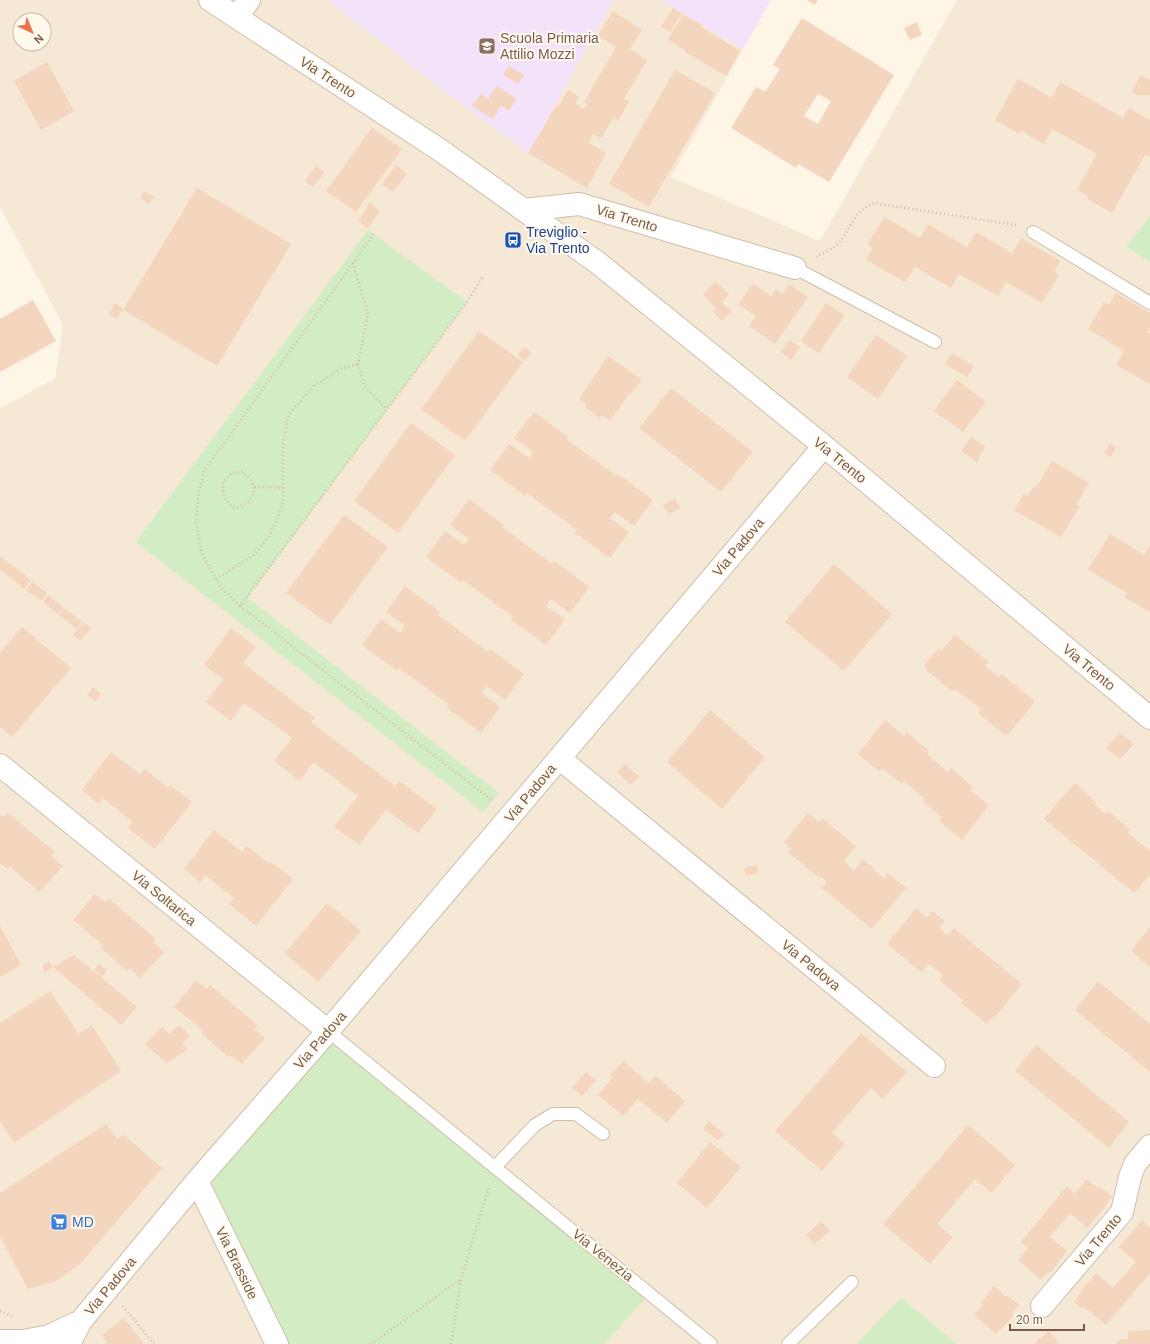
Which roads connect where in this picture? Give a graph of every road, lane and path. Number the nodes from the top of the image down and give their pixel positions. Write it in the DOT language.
graph roads {
  1 [pos="210,0"];
  2 [pos="243,9"];
  3 [pos="523,210"];
  4 [pos="1033,232"];
  5 [pos="374,234"];
  6 [pos="353,262"];
  7 [pos="795,268"];
  8 [pos="483,276"];
  9 [pos="1150,303"];
  10 [pos="935,342"];
  11 [pos="358,364"];
  12 [pos="387,409"];
  13 [pos="824,446"];
  14 [pos="255,487"];
  15 [pos="283,488"];
  16 [pos="216,579"];
  17 [pos="240,606"];
  18 [pos="1150,718"];
  19 [pos="559,758"];
  20 [pos="0,765"];
  21 [pos="511,815"];
  22 [pos="328,1031"];
  23 [pos="934,1066"];
  24 [pos="603,1134"];
  25 [pos="1150,1146"];
  26 [pos="495,1167"];
  27 [pos="197,1181"];
  28 [pos="461,1279"];
  29 [pos="852,1282"];
  30 [pos="118,1301"];
  31 [pos="1042,1306"];
  32 [pos="81,1321"];
  33 [pos="0,1341"];
  34 [pos="69,1344"];
  35 [pos="154,1344"];
  36 [pos="277,1344"];
  37 [pos="371,1344"];
  38 [pos="451,1344"];
  39 [pos="711,1344"];
  40 [pos="788,1344"];
  1 -- 2 [label="street, Via Trento"];
  2 -- 3 [label="street, Via Trento"];
  3 -- 7 [label="street, Via Trento"];
  3 -- 13 [label="street, Via Trento"];
  4 -- 7 [label="path"];
  4 -- 9 [label="lane"];
  5 -- 6 [label="path"];
  6 -- 11 [label="path"];
  6 -- 16 [label="path"];
  7 -- 10 [label="lane"];
  8 -- 12 [label="path"];
  11 -- 12 [label="path"];
  11 -- 15 [label="path"];
  12 -- 17 [label="path"];
  13 -- 18 [label="street, Via Trento"];
  13 -- 19 [label="street, Via Padova"];
  14 -- 14 [label="path"];
  14 -- 15 [label="path"];
  15 -- 16 [label="path"];
  16 -- 17 [label="path"];
  17 -- 21 [label="path"];
  19 -- 21 [label="street, Via Padova"];
  19 -- 23 [label="street, Via Padova"];
  20 -- 22 [label="street, Via Soltarica"];
  21 -- 22 [label="street, Via Padova"];
  22 -- 26 [label="lane, Via Venezia"];
  22 -- 27 [label="street, Via Padova"];
  24 -- 26 [label="lane"];
  25 -- 31 [label="street, Via Trento"];
  26 -- 28 [label="path"];
  26 -- 39 [label="lane, Via Venezia"];
  27 -- 32 [label="street, Via Padova"];
  27 -- 36 [label="street, Via Brasside"];
  28 -- 37 [label="path"];
  28 -- 38 [label="path"];
  29 -- 40 [label="lane"];
  30 -- 35 [label="path"];
  32 -- 33 [label="street, Via Padova"];
  32 -- 34 [label="street, Via Padova"];
}
